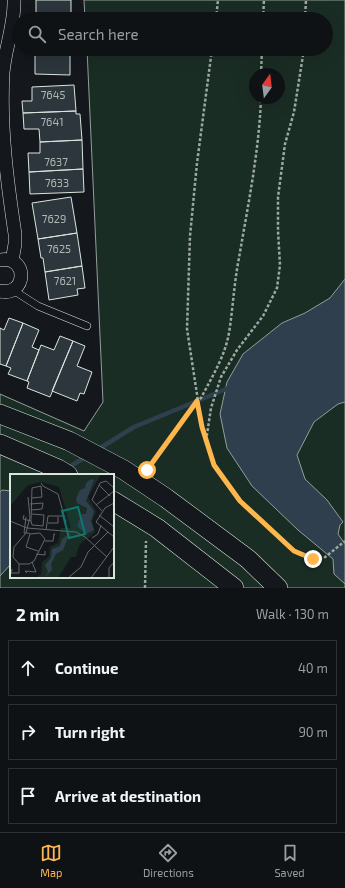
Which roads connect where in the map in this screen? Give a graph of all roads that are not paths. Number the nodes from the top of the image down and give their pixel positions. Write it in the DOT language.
graph roads {
  1 [pos="14,0"];
  2 [pos="13,12"];
  3 [pos="12,22"];
  4 [pos="1,110"];
  5 [pos="6,261"];
  6 [pos="6,290"];
  7 [pos="87,326"];
  8 [pos="0,414"];
  9 [pos="0,444"];
  10 [pos="66,474"];
  11 [pos="114,502"];
  12 [pos="234,588"];
  13 [pos="278,588"];
  1 -- 2 [label="street"];
  3 -- 4 [label="street"];
  4 -- 5 [label="street"];
  5 -- 6 [label="street"];
  6 -- 7 [label="lane"];
  8 -- 13 [label="main road"];
  9 -- 10 [label="main road"];
  11 -- 12 [label="main road"];
}
